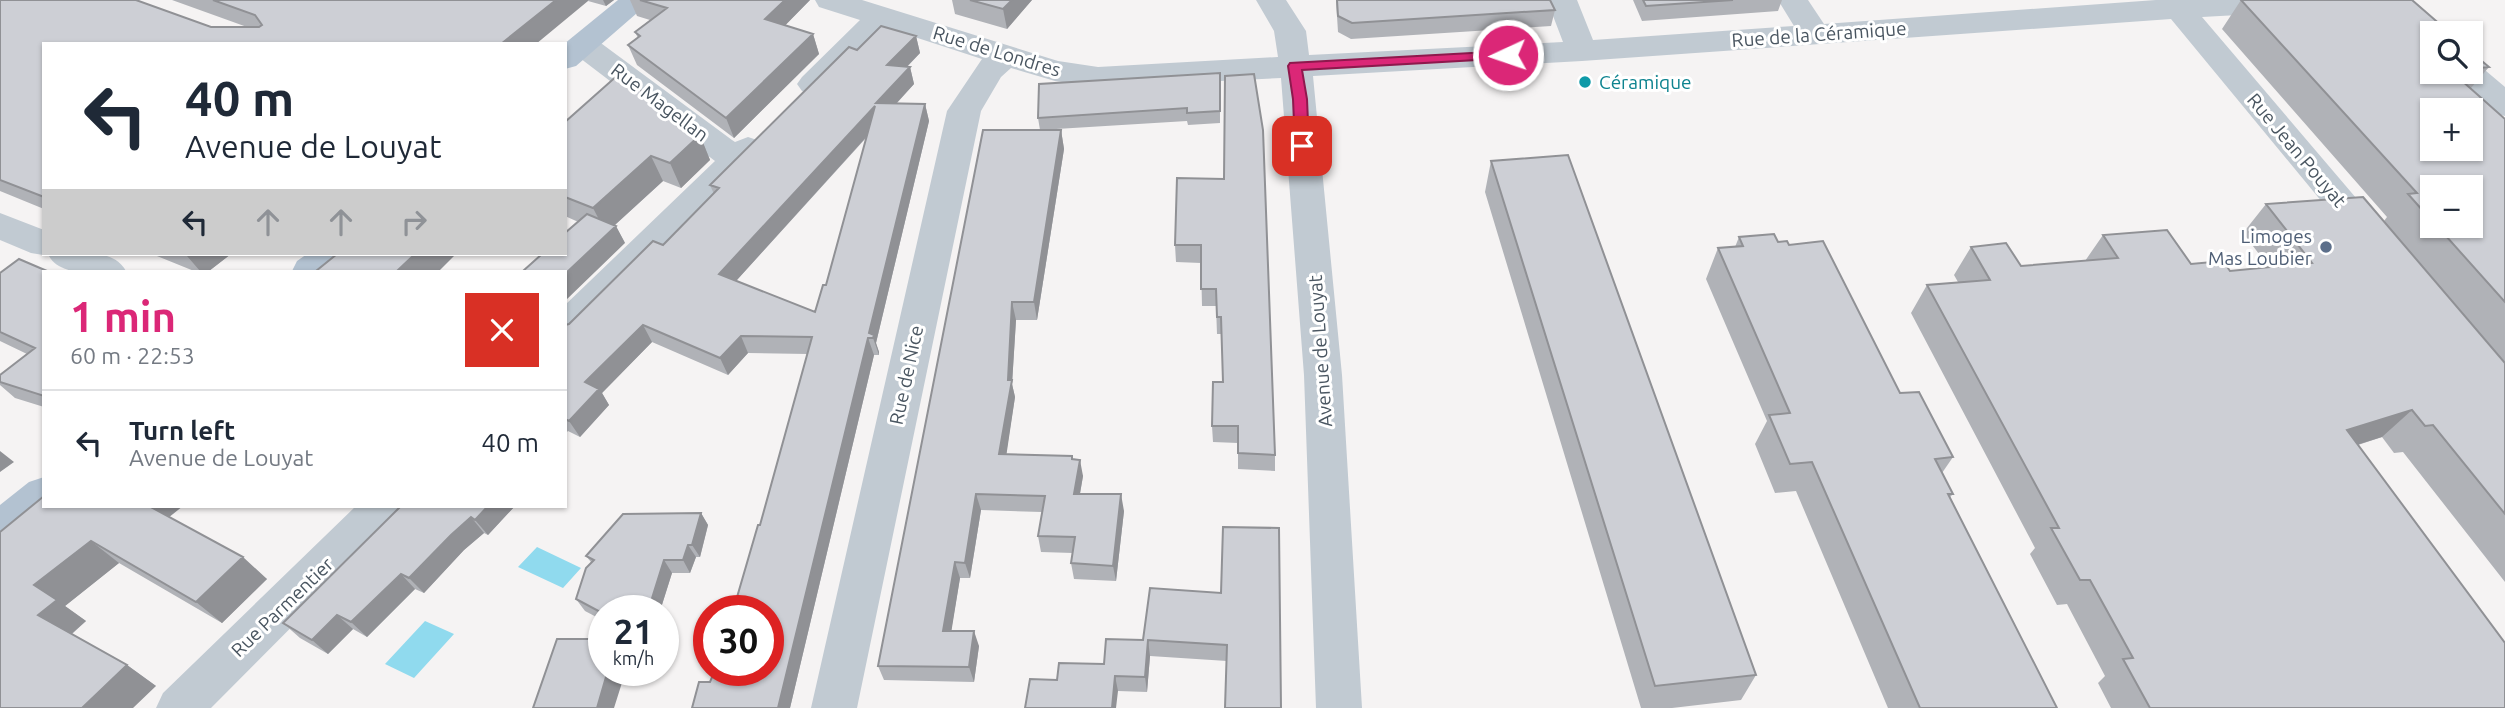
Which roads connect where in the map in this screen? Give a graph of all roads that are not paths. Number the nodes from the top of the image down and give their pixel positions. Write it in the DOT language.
graph roads {
  1 [pos="637,0"];
  2 [pos="830,0"];
  3 [pos="1271,0"];
  4 [pos="1562,0"];
  5 [pos="1793,0"];
  6 [pos="2344,0"];
  7 [pos="2175,4"];
  8 [pos="1947,12"];
  9 [pos="881,16"];
  10 [pos="1815,35"];
  11 [pos="1582,51"];
  12 [pos="574,52"];
  13 [pos="1006,55"];
  14 [pos="1294,66"];
  15 [pos="2481,84"];
  16 [pos="2505,105"];
  17 [pos="738,159"];
  18 [pos="0,226"];
  19 [pos="42,243"];
  20 [pos="71,256"];
  21 [pos="329,256"];
  22 [pos="2398,268"];
  23 [pos="106,270"];
  24 [pos="311,270"];
  25 [pos="567,326"];
  26 [pos="42,496"];
  27 [pos="382,508"];
  28 [pos="0,530"];
  29 [pos="178,708"];
  30 [pos="834,708"];
  31 [pos="1339,708"];
  1 -- 12 [label="main road"];
  2 -- 9 [label="street, Rue de Londres"];
  3 -- 14 [label="street, Avenue de Louyat"];
  4 -- 11 [label="street"];
  5 -- 10 [label="street"];
  6 -- 7 [label="street, Rue de la Céramique"];
  7 -- 8 [label="street, Rue de la Céramique"];
  7 -- 22 [label="street, Rue Jean Pouyat"];
  8 -- 10 [label="street, Rue de la Céramique"];
  9 -- 13 [label="street, Rue de Londres"];
  9 -- 17 [label="street"];
  10 -- 11 [label="street, Rue de la Céramique"];
  11 -- 14 [label="street, Rue de la Céramique"];
  12 -- 17 [label="street, Rue Magellan"];
  13 -- 14 [label="street, Rue de Londres"];
  13 -- 30 [label="street, Rue de Nice"];
  14 -- 31 [label="street, Avenue de Louyat"];
  15 -- 16 [label="street"];
  17 -- 25 [label="street"];
  18 -- 19 [label="street"];
  20 -- 23 [label="street"];
  21 -- 24 [label="main road"];
  26 -- 28 [label="main road"];
  27 -- 29 [label="street, Rue Parmentier"];
}
